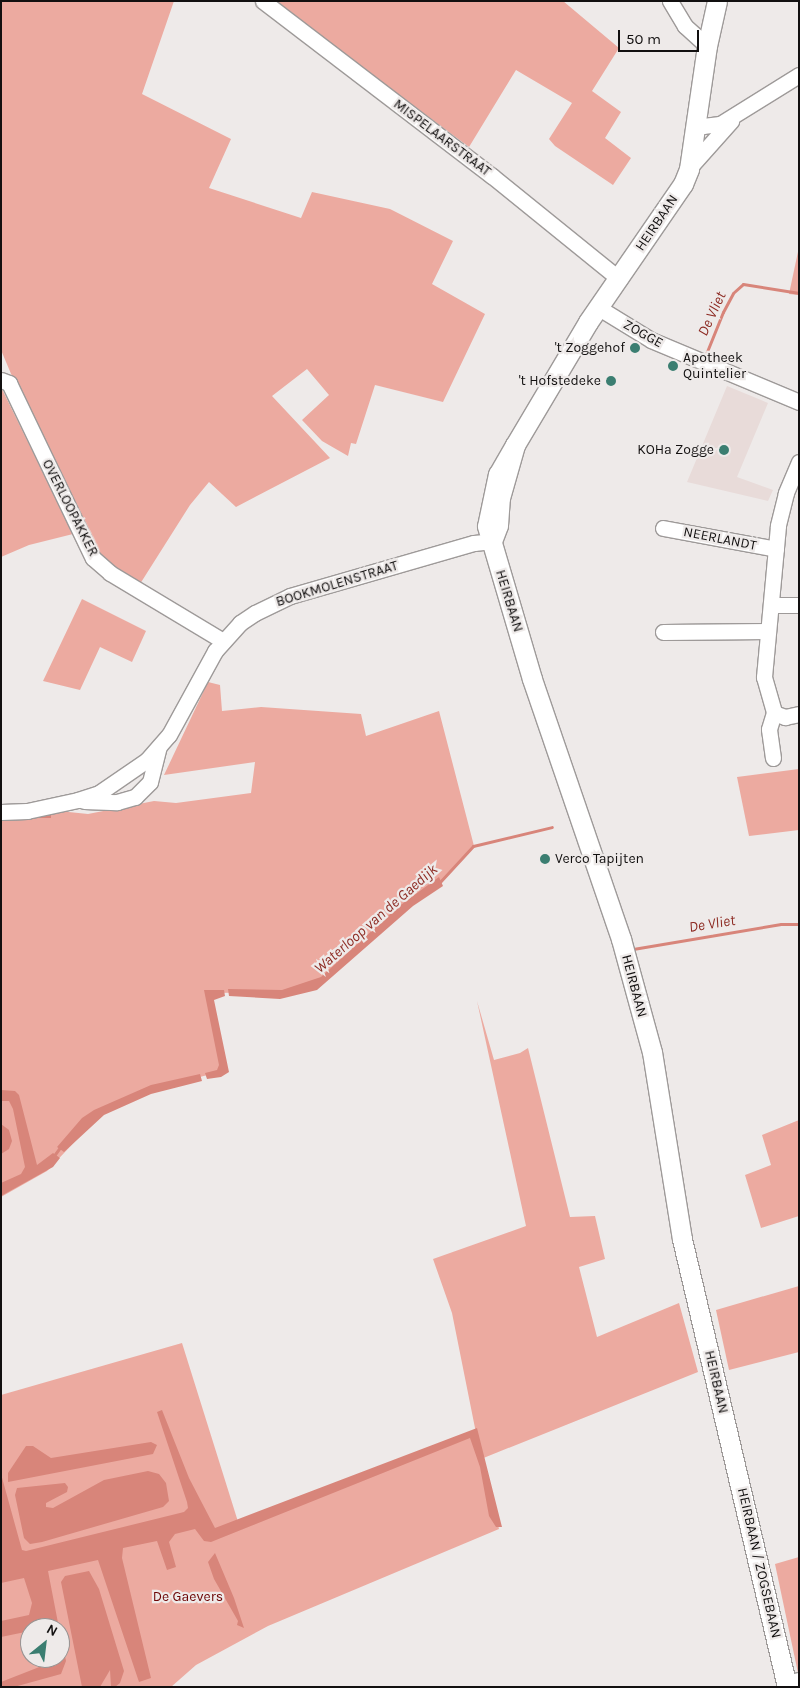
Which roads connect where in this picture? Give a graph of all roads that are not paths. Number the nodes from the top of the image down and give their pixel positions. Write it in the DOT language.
graph roads {
  1 [pos="263,1"];
  2 [pos="670,1"];
  3 [pos="717,1"];
  4 [pos="707,46"];
  5 [pos="799,76"];
  6 [pos="741,111"];
  7 [pos="696,122"];
  8 [pos="690,167"];
  9 [pos="619,279"];
  10 [pos="599,308"];
  11 [pos="1,380"];
  12 [pos="799,402"];
  13 [pos="799,462"];
  14 [pos="663,528"];
  15 [pos="492,541"];
  16 [pos="776,549"];
  17 [pos="772,605"];
  18 [pos="799,605"];
  19 [pos="768,631"];
  20 [pos="663,632"];
  21 [pos="223,641"];
  22 [pos="774,713"];
  23 [pos="799,714"];
  24 [pos="160,747"];
  25 [pos="774,758"];
  26 [pos="78,800"];
  27 [pos="1,812"];
  28 [pos="730,1443"];
  29 [pos="791,1683"];
  1 -- 9 [label="street, MISPELAARSTRAAT"];
  2 -- 4 [label="street"];
  3 -- 4 [label="main road, HEIRBAAN"];
  4 -- 7 [label="main road, HEIRBAAN"];
  5 -- 6 [label="street"];
  6 -- 7 [label="street"];
  6 -- 8 [label="street"];
  7 -- 8 [label="main road, HEIRBAAN"];
  8 -- 9 [label="main road, HEIRBAAN"];
  9 -- 10 [label="main road, HEIRBAAN"];
  10 -- 12 [label="street, ZOGGE"];
  10 -- 15 [label="main road, HEIRBAAN"];
  11 -- 21 [label="street, OVERLOOPAKKER"];
  13 -- 16 [label="street, NEERLANDT"];
  14 -- 16 [label="street, NEERLANDT"];
  15 -- 21 [label="street, BOOKMOLENSTRAAT"];
  15 -- 28 [label="main road, HEIRBAAN"];
  16 -- 17 [label="street, NEERLANDT"];
  17 -- 18 [label="street"];
  17 -- 19 [label="street, NEERLANDT"];
  19 -- 20 [label="street"];
  19 -- 22 [label="street, NEERLANDT"];
  21 -- 24 [label="street, BOOKMOLENSTRAAT"];
  22 -- 23 [label="street"];
  22 -- 25 [label="street, NEERLANDT"];
  24 -- 26 [label="street, BOOKMOLENSTRAAT"];
  24 -- 26 [label="street"];
  26 -- 27 [label="street, BOOKMOLENSTRAAT"];
  28 -- 29 [label="main road, HEIRBAAN / ZOGSEBAAN"];
}
